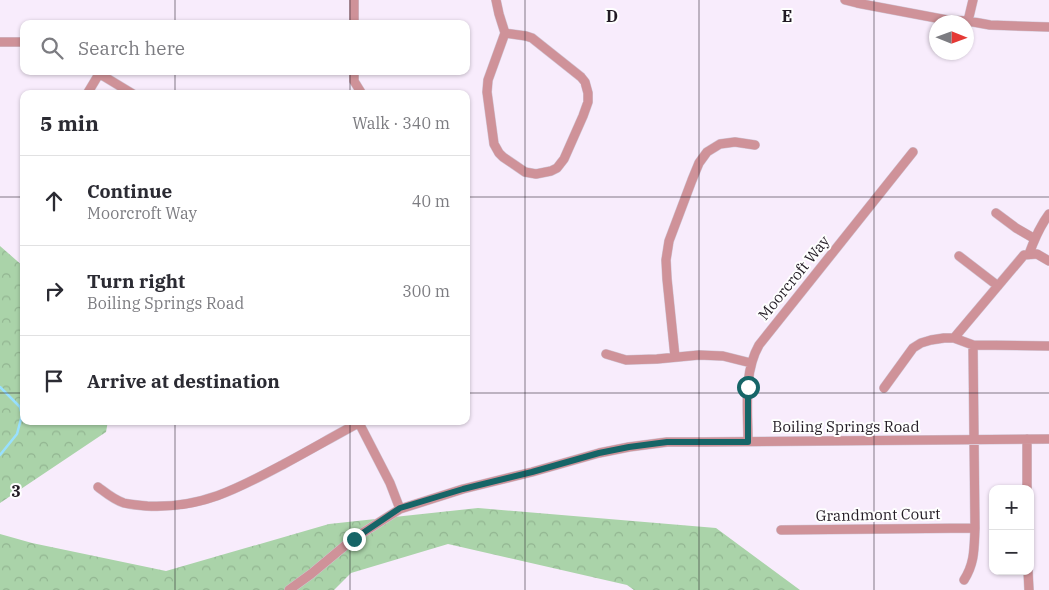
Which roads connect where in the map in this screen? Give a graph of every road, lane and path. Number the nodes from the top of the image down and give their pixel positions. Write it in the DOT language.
graph roads {
  1 [pos="354,0"];
  2 [pos="496,0"];
  3 [pos="845,0"];
  4 [pos="973,0"];
  5 [pos="969,15"];
  6 [pos="929,17"];
  7 [pos="354,20"];
  8 [pos="974,22"];
  9 [pos="1049,27"];
  10 [pos="505,33"];
  11 [pos="0,42"];
  12 [pos="20,42"];
  13 [pos="96,75"];
  14 [pos="102,75"];
  15 [pos="354,75"];
  16 [pos="89,90"];
  17 [pos="126,90"];
  18 [pos="360,90"];
  19 [pos="755,145"];
  20 [pos="913,152"];
  21 [pos="996,213"];
  22 [pos="1049,214"];
  23 [pos="1035,239"];
  24 [pos="1029,254"];
  25 [pos="959,256"];
  26 [pos="1049,261"];
  27 [pos="998,286"];
  28 [pos="954,338"];
  29 [pos="973,345"];
  30 [pos="1049,346"];
  31 [pos="606,354"];
  32 [pos="675,357"];
  33 [pos="751,363"];
  34 [pos="884,388"];
  35 [pos="355,425"];
  36 [pos="361,425"];
  37 [pos="1027,439"];
  38 [pos="1049,439"];
  39 [pos="973,440"];
  40 [pos="748,442"];
  41 [pos="1027,485"];
  42 [pos="98,487"];
  43 [pos="400,508"];
  44 [pos="975,528"];
  45 [pos="781,530"];
  46 [pos="1028,575"];
  47 [pos="964,580"];
  48 [pos="289,590"];
  49 [pos="1029,590"];
  1 -- 7 [label="street"];
  2 -- 10 [label="street"];
  3 -- 6 [label="street"];
  4 -- 5 [label="street"];
  8 -- 9 [label="street"];
  10 -- 10 [label="street"];
  11 -- 12 [label="street"];
  13 -- 16 [label="street"];
  14 -- 17 [label="street"];
  15 -- 18 [label="street"];
  19 -- 32 [label="street"];
  20 -- 33 [label="street, Moorcroft Way"];
  21 -- 23 [label="street"];
  22 -- 23 [label="street"];
  23 -- 24 [label="street"];
  24 -- 26 [label="street"];
  24 -- 27 [label="street"];
  25 -- 27 [label="street"];
  27 -- 28 [label="street"];
  28 -- 29 [label="street"];
  28 -- 34 [label="street"];
  29 -- 30 [label="street"];
  29 -- 39 [label="street"];
  31 -- 32 [label="street"];
  32 -- 33 [label="street"];
  33 -- 40 [label="street, Moorcroft Way"];
  35 -- 42 [label="street"];
  36 -- 43 [label="street"];
  37 -- 38 [label="street, Boiling Springs Road"];
  37 -- 39 [label="street, Boiling Springs Road"];
  37 -- 41 [label="street"];
  39 -- 40 [label="street, Boiling Springs Road"];
  39 -- 44 [label="street"];
  40 -- 43 [label="street, Boiling Springs Road"];
  43 -- 48 [label="street, Boiling Springs Road"];
  44 -- 45 [label="street, Grandmont Court"];
  44 -- 47 [label="street"];
  46 -- 49 [label="street"];
}
